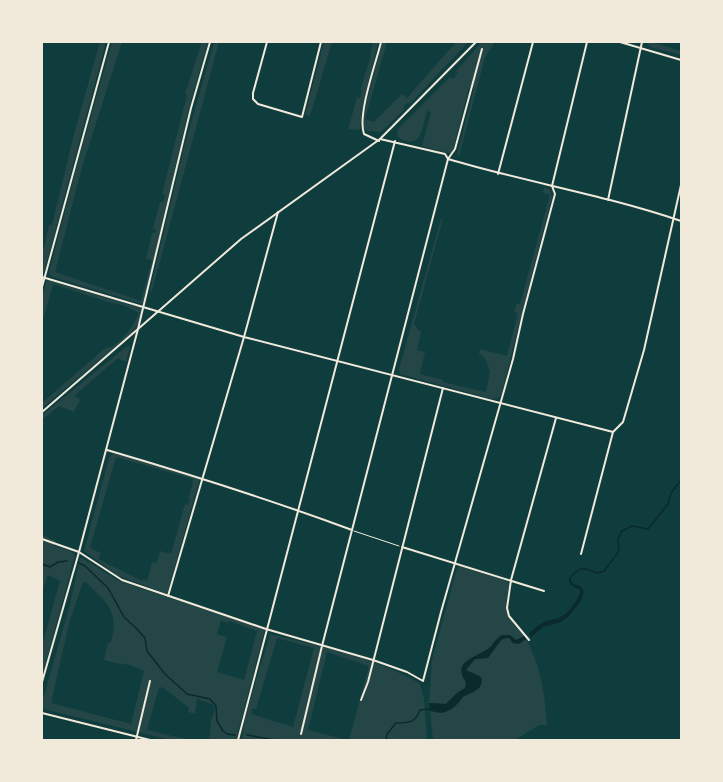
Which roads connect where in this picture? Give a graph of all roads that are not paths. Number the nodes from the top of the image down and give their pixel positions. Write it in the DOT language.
graph roads {
  1 [pos="109,42"];
  2 [pos="210,42"];
  3 [pos="267,42"];
  4 [pos="320,42"];
  5 [pos="381,42"];
  6 [pos="476,42"];
  7 [pos="533,42"];
  8 [pos="587,42"];
  9 [pos="620,42"];
  10 [pos="642,42"];
  11 [pos="640,48"];
  12 [pos="482,49"];
  13 [pos="681,60"];
  14 [pos="380,140"];
  15 [pos="395,141"];
  16 [pos="448,159"];
  17 [pos="498,174"];
  18 [pos="681,185"];
  19 [pos="552,186"];
  20 [pos="608,200"];
  21 [pos="278,212"];
  22 [pos="674,219"];
  23 [pos="681,221"];
  24 [pos="43,277"];
  25 [pos="42,287"];
  26 [pos="144,307"];
  27 [pos="159,310"];
  28 [pos="138,329"];
  29 [pos="244,337"];
  30 [pos="338,361"];
  31 [pos="393,375"];
  32 [pos="443,388"];
  33 [pos="501,403"];
  34 [pos="42,412"];
  35 [pos="556,418"];
  36 [pos="613,432"];
  37 [pos="107,450"];
  38 [pos="202,478"];
  39 [pos="299,510"];
  40 [pos="352,530"];
  41 [pos="42,539"];
  42 [pos="402,547"];
  43 [pos="79,552"];
  44 [pos="581,554"];
  45 [pos="454,562"];
  46 [pos="511,580"];
  47 [pos="544,591"];
  48 [pos="168,596"];
  49 [pos="266,629"];
  50 [pos="529,640"];
  51 [pos="322,646"];
  52 [pos="373,660"];
  53 [pos="150,681"];
  54 [pos="42,682"];
  55 [pos="361,700"];
  56 [pos="42,714"];
  57 [pos="301,734"];
  58 [pos="137,737"];
  59 [pos="136,740"];
  60 [pos="150,740"];
  61 [pos="238,740"];
  1 -- 24 [label="street"];
  2 -- 26 [label="street"];
  3 -- 4 [label="street"];
  5 -- 14 [label="street"];
  6 -- 14 [label="street"];
  7 -- 17 [label="street"];
  8 -- 19 [label="street"];
  9 -- 11 [label="street"];
  10 -- 11 [label="street"];
  11 -- 13 [label="street"];
  11 -- 20 [label="street"];
  12 -- 16 [label="street"];
  14 -- 15 [label="street"];
  14 -- 21 [label="street"];
  15 -- 16 [label="street"];
  15 -- 30 [label="street"];
  16 -- 17 [label="street"];
  16 -- 31 [label="street"];
  17 -- 19 [label="street"];
  18 -- 22 [label="street"];
  19 -- 20 [label="street"];
  19 -- 33 [label="street"];
  20 -- 22 [label="street"];
  21 -- 27 [label="street"];
  21 -- 29 [label="street"];
  22 -- 23 [label="street"];
  22 -- 36 [label="street"];
  24 -- 25 [label="street"];
  24 -- 26 [label="street"];
  26 -- 27 [label="street"];
  26 -- 28 [label="street"];
  27 -- 28 [label="street"];
  27 -- 29 [label="street"];
  28 -- 34 [label="street"];
  28 -- 37 [label="street"];
  29 -- 30 [label="street"];
  29 -- 38 [label="street"];
  30 -- 31 [label="street"];
  30 -- 39 [label="street"];
  31 -- 32 [label="street"];
  31 -- 40 [label="street"];
  32 -- 33 [label="street"];
  32 -- 42 [label="street"];
  33 -- 35 [label="street"];
  33 -- 45 [label="street"];
  35 -- 36 [label="street"];
  35 -- 46 [label="street"];
  36 -- 44 [label="street"];
  37 -- 38 [label="street"];
  37 -- 43 [label="street"];
  38 -- 39 [label="street"];
  38 -- 48 [label="street"];
  39 -- 40 [label="street"];
  39 -- 49 [label="street"];
  40 -- 51 [label="street"];
  41 -- 43 [label="street"];
  42 -- 45 [label="street"];
  42 -- 52 [label="street"];
  43 -- 48 [label="street"];
  43 -- 54 [label="street"];
  45 -- 46 [label="street"];
  45 -- 52 [label="street"];
  46 -- 47 [label="street"];
  46 -- 50 [label="street"];
  48 -- 49 [label="street"];
  49 -- 51 [label="street"];
  49 -- 61 [label="street"];
  51 -- 52 [label="street"];
  51 -- 57 [label="street"];
  52 -- 55 [label="street"];
  53 -- 58 [label="street"];
  56 -- 58 [label="street"];
  58 -- 59 [label="street"];
  58 -- 60 [label="street"];
}
